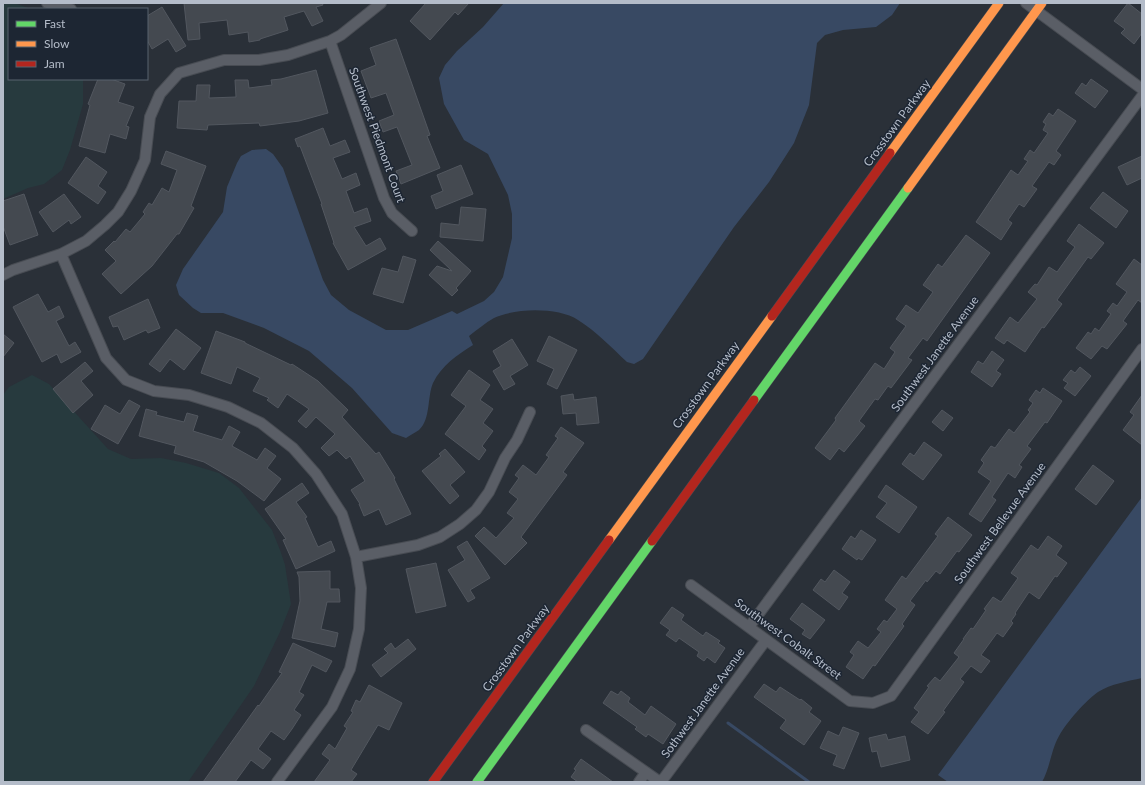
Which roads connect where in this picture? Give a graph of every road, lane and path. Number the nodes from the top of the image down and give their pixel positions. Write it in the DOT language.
graph roads {
  1 [pos="47,3"];
  2 [pos="381,3"];
  3 [pos="999,3"];
  4 [pos="1026,3"];
  5 [pos="1039,7"];
  6 [pos="67,8"];
  7 [pos="330,41"];
  8 [pos="1142,89"];
  9 [pos="1142,96"];
  10 [pos="412,231"];
  11 [pos="61,254"];
  12 [pos="3,276"];
  13 [pos="1142,350"];
  14 [pos="530,412"];
  15 [pos="356,557"];
  16 [pos="691,584"];
  17 [pos="749,627"];
  18 [pos="766,640"];
  19 [pos="873,703"];
  20 [pos="586,730"];
  21 [pos="646,772"];
  22 [pos="278,782"];
  23 [pos="433,782"];
  24 [pos="476,782"];
  25 [pos="639,782"];
  26 [pos="660,782"];
  1 -- 6 [label="street"];
  2 -- 7 [label="street"];
  3 -- 23 [label="main road, Crosstown Parkway"];
  4 -- 5 [label="street"];
  5 -- 8 [label="street"];
  5 -- 24 [label="main road"];
  7 -- 10 [label="street, Southwest Piedmont Court"];
  7 -- 11 [label="street"];
  9 -- 17 [label="street, Southwest Janette Avenue"];
  11 -- 12 [label="street"];
  11 -- 15 [label="street"];
  13 -- 19 [label="street, Southwest Bellevue Avenue"];
  14 -- 15 [label="street"];
  15 -- 22 [label="street"];
  16 -- 17 [label="street, Southwest Cobalt Street"];
  17 -- 18 [label="street, Southwest Cobalt Street"];
  18 -- 19 [label="street, Southwest Cobalt Street"];
  18 -- 26 [label="street, Sothwest Janette Avenue"];
  20 -- 21 [label="street"];
  21 -- 25 [label="street"];
  21 -- 26 [label="street"];
}
